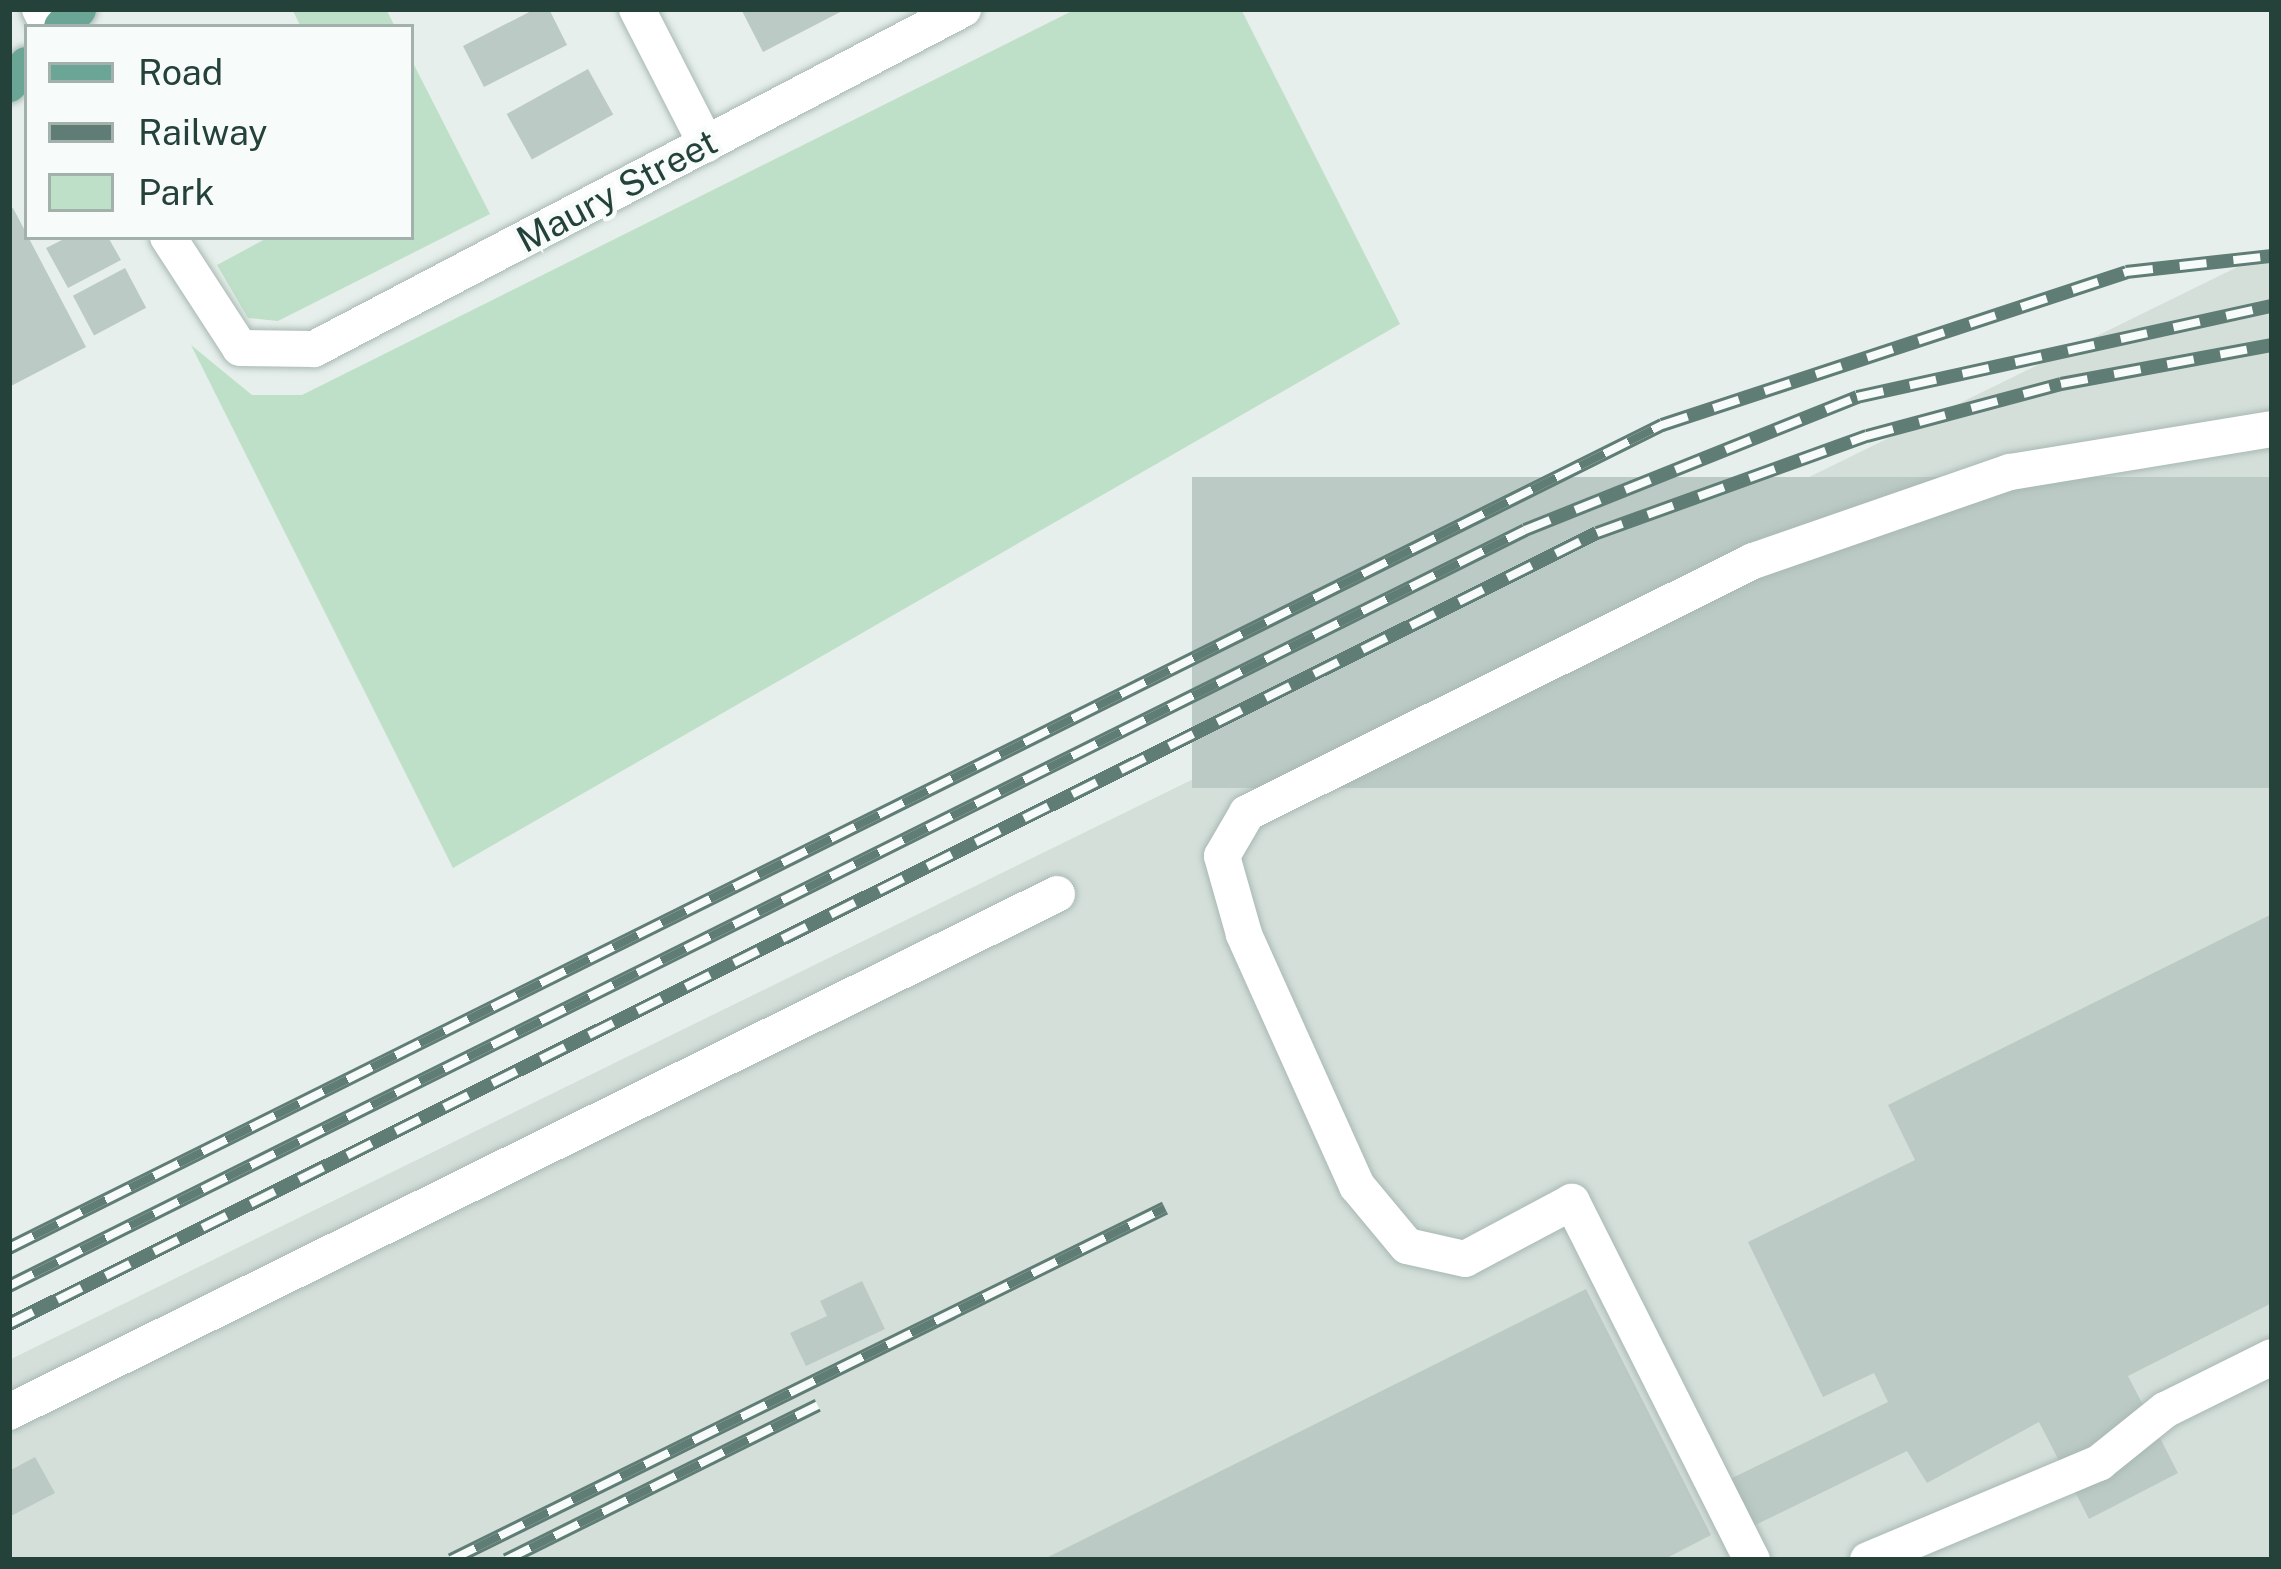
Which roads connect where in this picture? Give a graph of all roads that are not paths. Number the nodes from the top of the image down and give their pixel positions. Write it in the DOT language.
graph roads {
  1 [pos="637,9"];
  2 [pos="963,9"];
  3 [pos="706,144"];
  4 [pos="170,240"];
  5 [pos="2272,430"];
  6 [pos="1058,894"];
  7 [pos="2272,1357"];
  8 [pos="9,1412"];
  9 [pos="1752,1560"];
  10 [pos="1868,1560"];
  1 -- 3 [label="street"];
  2 -- 3 [label="street, Maury Street"];
  3 -- 4 [label="street, Maury Street"];
  5 -- 9 [label="street"];
  6 -- 8 [label="street"];
  7 -- 10 [label="street"];
}
